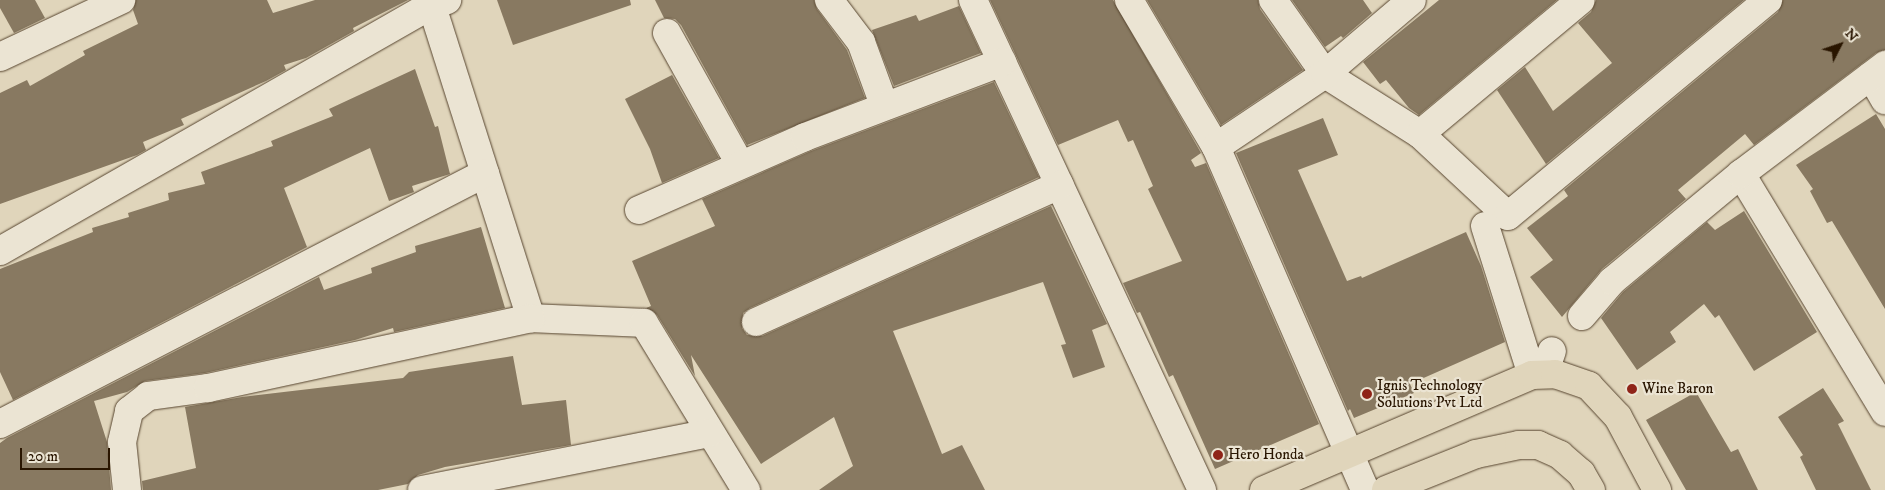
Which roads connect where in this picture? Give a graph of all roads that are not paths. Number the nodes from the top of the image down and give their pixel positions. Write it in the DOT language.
graph roads {
  1 [pos="121,0"];
  2 [pos="829,0"];
  3 [pos="973,0"];
  4 [pos="1129,0"];
  5 [pos="1274,0"];
  6 [pos="1412,0"];
  7 [pos="1581,0"];
  8 [pos="1768,0"];
  9 [pos="436,2"];
  10 [pos="667,33"];
  11 [pos="0,57"];
  12 [pos="1002,62"];
  13 [pos="1878,70"];
  14 [pos="1325,74"];
  15 [pos="1885,100"];
  16 [pos="884,105"];
  17 [pos="1420,134"];
  18 [pos="1216,147"];
  19 [pos="740,164"];
  20 [pos="485,174"];
  21 [pos="1742,174"];
  22 [pos="1060,185"];
  23 [pos="639,210"];
  24 [pos="1485,226"];
  25 [pos="0,251"];
  26 [pos="1582,316"];
  27 [pos="531,318"];
  28 [pos="756,322"];
  29 [pos="1543,367"];
  30 [pos="1885,412"];
  31 [pos="0,424"];
  32 [pos="709,433"];
  33 [pos="1348,453"];
  34 [pos="1276,487"];
  35 [pos="126,490"];
  36 [pos="422,490"];
  37 [pos="746,490"];
  38 [pos="1202,490"];
  39 [pos="1365,490"];
  40 [pos="1386,490"];
  41 [pos="1591,490"];
  42 [pos="1657,490"];
  1 -- 11 [label="street"];
  2 -- 16 [label="street"];
  3 -- 12 [label="street"];
  4 -- 18 [label="street"];
  5 -- 14 [label="street"];
  6 -- 14 [label="street"];
  7 -- 17 [label="street"];
  8 -- 17 [label="street"];
  9 -- 20 [label="street"];
  9 -- 25 [label="street"];
  10 -- 19 [label="street"];
  12 -- 16 [label="street"];
  12 -- 22 [label="street"];
  13 -- 15 [label="street"];
  13 -- 21 [label="street"];
  14 -- 17 [label="street"];
  14 -- 18 [label="street"];
  16 -- 19 [label="street"];
  18 -- 33 [label="street"];
  19 -- 23 [label="street"];
  20 -- 27 [label="street"];
  20 -- 31 [label="street"];
  21 -- 26 [label="street"];
  21 -- 30 [label="street"];
  22 -- 28 [label="street"];
  22 -- 38 [label="street"];
  24 -- 29 [label="street"];
  27 -- 32 [label="street"];
  27 -- 35 [label="street"];
  29 -- 33 [label="main road"];
  29 -- 42 [label="main road"];
  32 -- 36 [label="street"];
  32 -- 37 [label="street"];
  33 -- 34 [label="main road"];
  33 -- 39 [label="street"];
  40 -- 41 [label="main road"];
}
